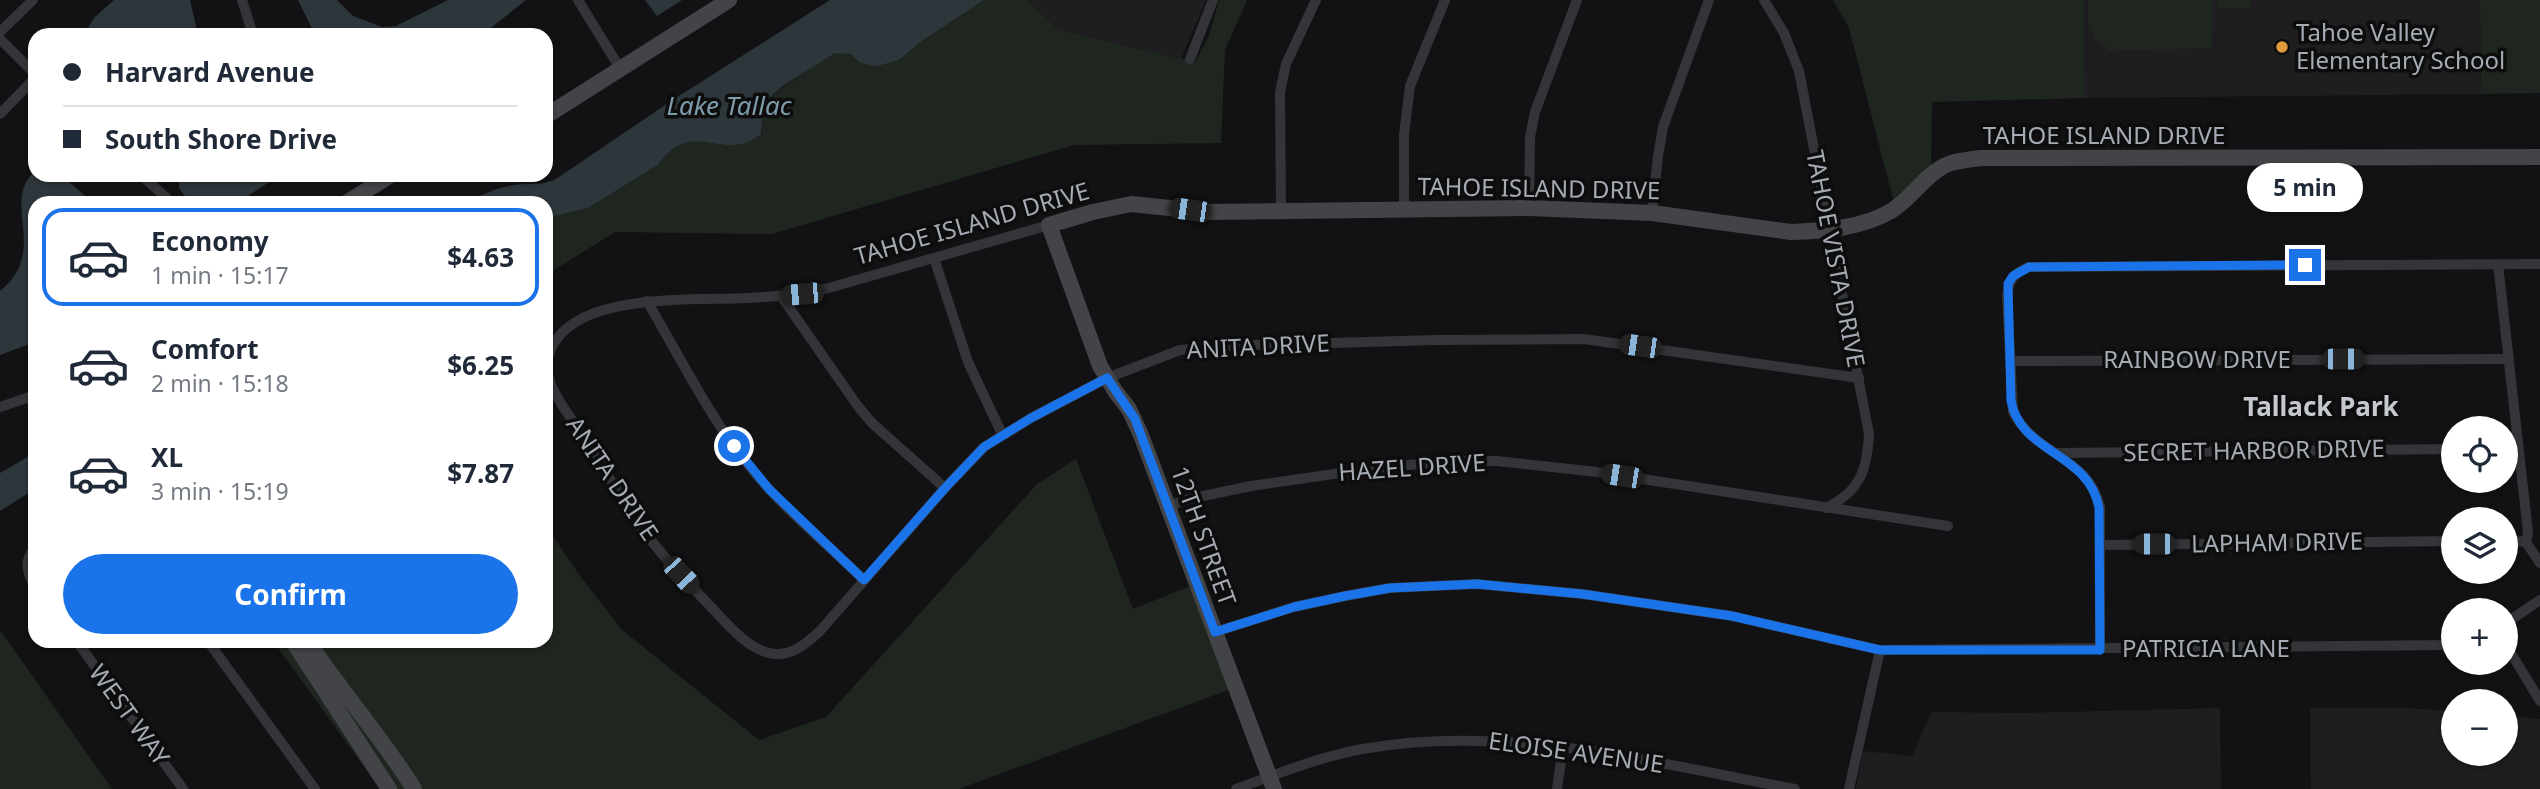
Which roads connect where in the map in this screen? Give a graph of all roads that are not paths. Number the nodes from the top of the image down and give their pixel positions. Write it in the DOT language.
graph roads {
  1 [pos="33,0"];
  2 [pos="242,0"];
  3 [pos="578,0"];
  4 [pos="729,0"];
  5 [pos="1213,0"];
  6 [pos="1316,0"];
  7 [pos="1445,0"];
  8 [pos="1577,0"];
  9 [pos="1709,0"];
  10 [pos="1764,0"];
  11 [pos="251,28"];
  12 [pos="0,32"];
  13 [pos="0,39"];
  14 [pos="1190,59"];
  15 [pos="28,69"];
  16 [pos="621,70"];
  17 [pos="28,84"];
  18 [pos="553,112"];
  19 [pos="0,114"];
  20 [pos="2540,157"];
  21 [pos="149,182"];
  22 [pos="380,182"];
  23 [pos="164,196"];
  24 [pos="357,196"];
  25 [pos="1529,208"];
  26 [pos="1404,209"];
  27 [pos="1281,210"];
  28 [pos="1652,213"];
  29 [pos="1049,225"];
  30 [pos="1828,229"];
  31 [pos="934,258"];
  32 [pos="2498,264"];
  33 [pos="2540,264"];
  34 [pos="781,296"];
  35 [pos="647,301"];
  36 [pos="553,346"];
  37 [pos="2509,359"];
  38 [pos="2011,360"];
  39 [pos="1107,378"];
  40 [pos="1859,379"];
  41 [pos="553,386"];
  42 [pos="28,397"];
  43 [pos="0,407"];
  44 [pos="2515,416"];
  45 [pos="1003,434"];
  46 [pos="2441,449"];
  47 [pos="2518,449"];
  48 [pos="2055,453"];
  49 [pos="945,488"];
  50 [pos="1169,506"];
  51 [pos="1826,508"];
  52 [pos="1948,526"];
  53 [pos="2441,541"];
  54 [pos="2518,541"];
  55 [pos="2526,542"];
  56 [pos="2100,545"];
  57 [pos="2540,563"];
  58 [pos="864,580"];
  59 [pos="2540,600"];
  60 [pos="2518,615"];
  61 [pos="1215,632"];
  62 [pos="2441,645"];
  63 [pos="84,648"];
  64 [pos="213,648"];
  65 [pos="297,648"];
  66 [pos="312,648"];
  67 [pos="1880,650"];
  68 [pos="2100,650"];
  69 [pos="2518,665"];
  70 [pos="2540,701"];
  71 [pos="1563,747"];
  72 [pos="1272,783"];
  73 [pos="183,789"];
  74 [pos="315,789"];
  75 [pos="389,789"];
  76 [pos="414,789"];
  77 [pos="1236,789"];
  78 [pos="1557,789"];
  79 [pos="1795,789"];
  80 [pos="1849,789"];
  1 -- 12 [label="street"];
  2 -- 11 [label="street"];
  3 -- 16 [label="street"];
  4 -- 16 [label="street"];
  5 -- 14 [label="street"];
  6 -- 27 [label="street"];
  7 -- 26 [label="street"];
  8 -- 25 [label="street"];
  9 -- 28 [label="street"];
  10 -- 30 [label="street, TAHOE VISTA DRIVE"];
  13 -- 15 [label="street"];
  16 -- 18 [label="street"];
  17 -- 19 [label="street"];
  20 -- 30 [label="street, TAHOE ISLAND DRIVE"];
  21 -- 23 [label="street"];
  22 -- 24 [label="street"];
  25 -- 26 [label="street, TAHOE ISLAND DRIVE"];
  25 -- 28 [label="street, TAHOE ISLAND DRIVE"];
  26 -- 27 [label="street, TAHOE ISLAND DRIVE"];
  27 -- 29 [label="street, TAHOE ISLAND DRIVE"];
  28 -- 30 [label="street, TAHOE ISLAND DRIVE"];
  29 -- 31 [label="street, TAHOE ISLAND DRIVE"];
  29 -- 39 [label="street, 12TH STREET"];
  30 -- 40 [label="street, TAHOE VISTA DRIVE"];
  31 -- 34 [label="street, TAHOE ISLAND DRIVE"];
  31 -- 45 [label="street"];
  32 -- 33 [label="street"];
  32 -- 37 [label="street"];
  32 -- 38 [label="street"];
  34 -- 35 [label="street, TAHOE ISLAND DRIVE"];
  34 -- 49 [label="street"];
  35 -- 36 [label="street, TAHOE ISLAND DRIVE"];
  35 -- 58 [label="street"];
  37 -- 38 [label="street, RAINBOW DRIVE"];
  37 -- 44 [label="street"];
  38 -- 48 [label="street"];
  39 -- 40 [label="street, ANITA DRIVE"];
  39 -- 45 [label="street, ANITA DRIVE"];
  39 -- 50 [label="street, 12TH STREET"];
  40 -- 51 [label="street, TAHOE VISTA DRIVE"];
  41 -- 58 [label="street, ANITA DRIVE"];
  42 -- 43 [label="street"];
  45 -- 49 [label="street, ANITA DRIVE"];
  46 -- 48 [label="street, SECRET HARBOR DRIVE"];
  47 -- 55 [label="street"];
  48 -- 56 [label="street"];
  49 -- 58 [label="street, ANITA DRIVE"];
  50 -- 51 [label="street, HAZEL DRIVE"];
  50 -- 61 [label="street, 12TH STREET"];
  51 -- 52 [label="street, HAZEL DRIVE"];
  53 -- 56 [label="street, LAPHAM DRIVE"];
  54 -- 55 [label="street"];
  55 -- 57 [label="street"];
  56 -- 68 [label="street"];
  59 -- 60 [label="street"];
  61 -- 67 [label="street, PATRICIA LANE"];
  61 -- 72 [label="street, 12TH STREET"];
  62 -- 68 [label="street, PATRICIA LANE"];
  63 -- 73 [label="street, WEST WAY"];
  64 -- 74 [label="street"];
  65 -- 75 [label="street"];
  66 -- 76 [label="street"];
  67 -- 68 [label="street, PATRICIA LANE"];
  67 -- 80 [label="street"];
  69 -- 70 [label="street"];
  71 -- 72 [label="street, ELOISE AVENUE"];
  71 -- 78 [label="street"];
  71 -- 79 [label="street, ELOISE AVENUE"];
  72 -- 77 [label="street, ELOISE AVENUE"];
}
